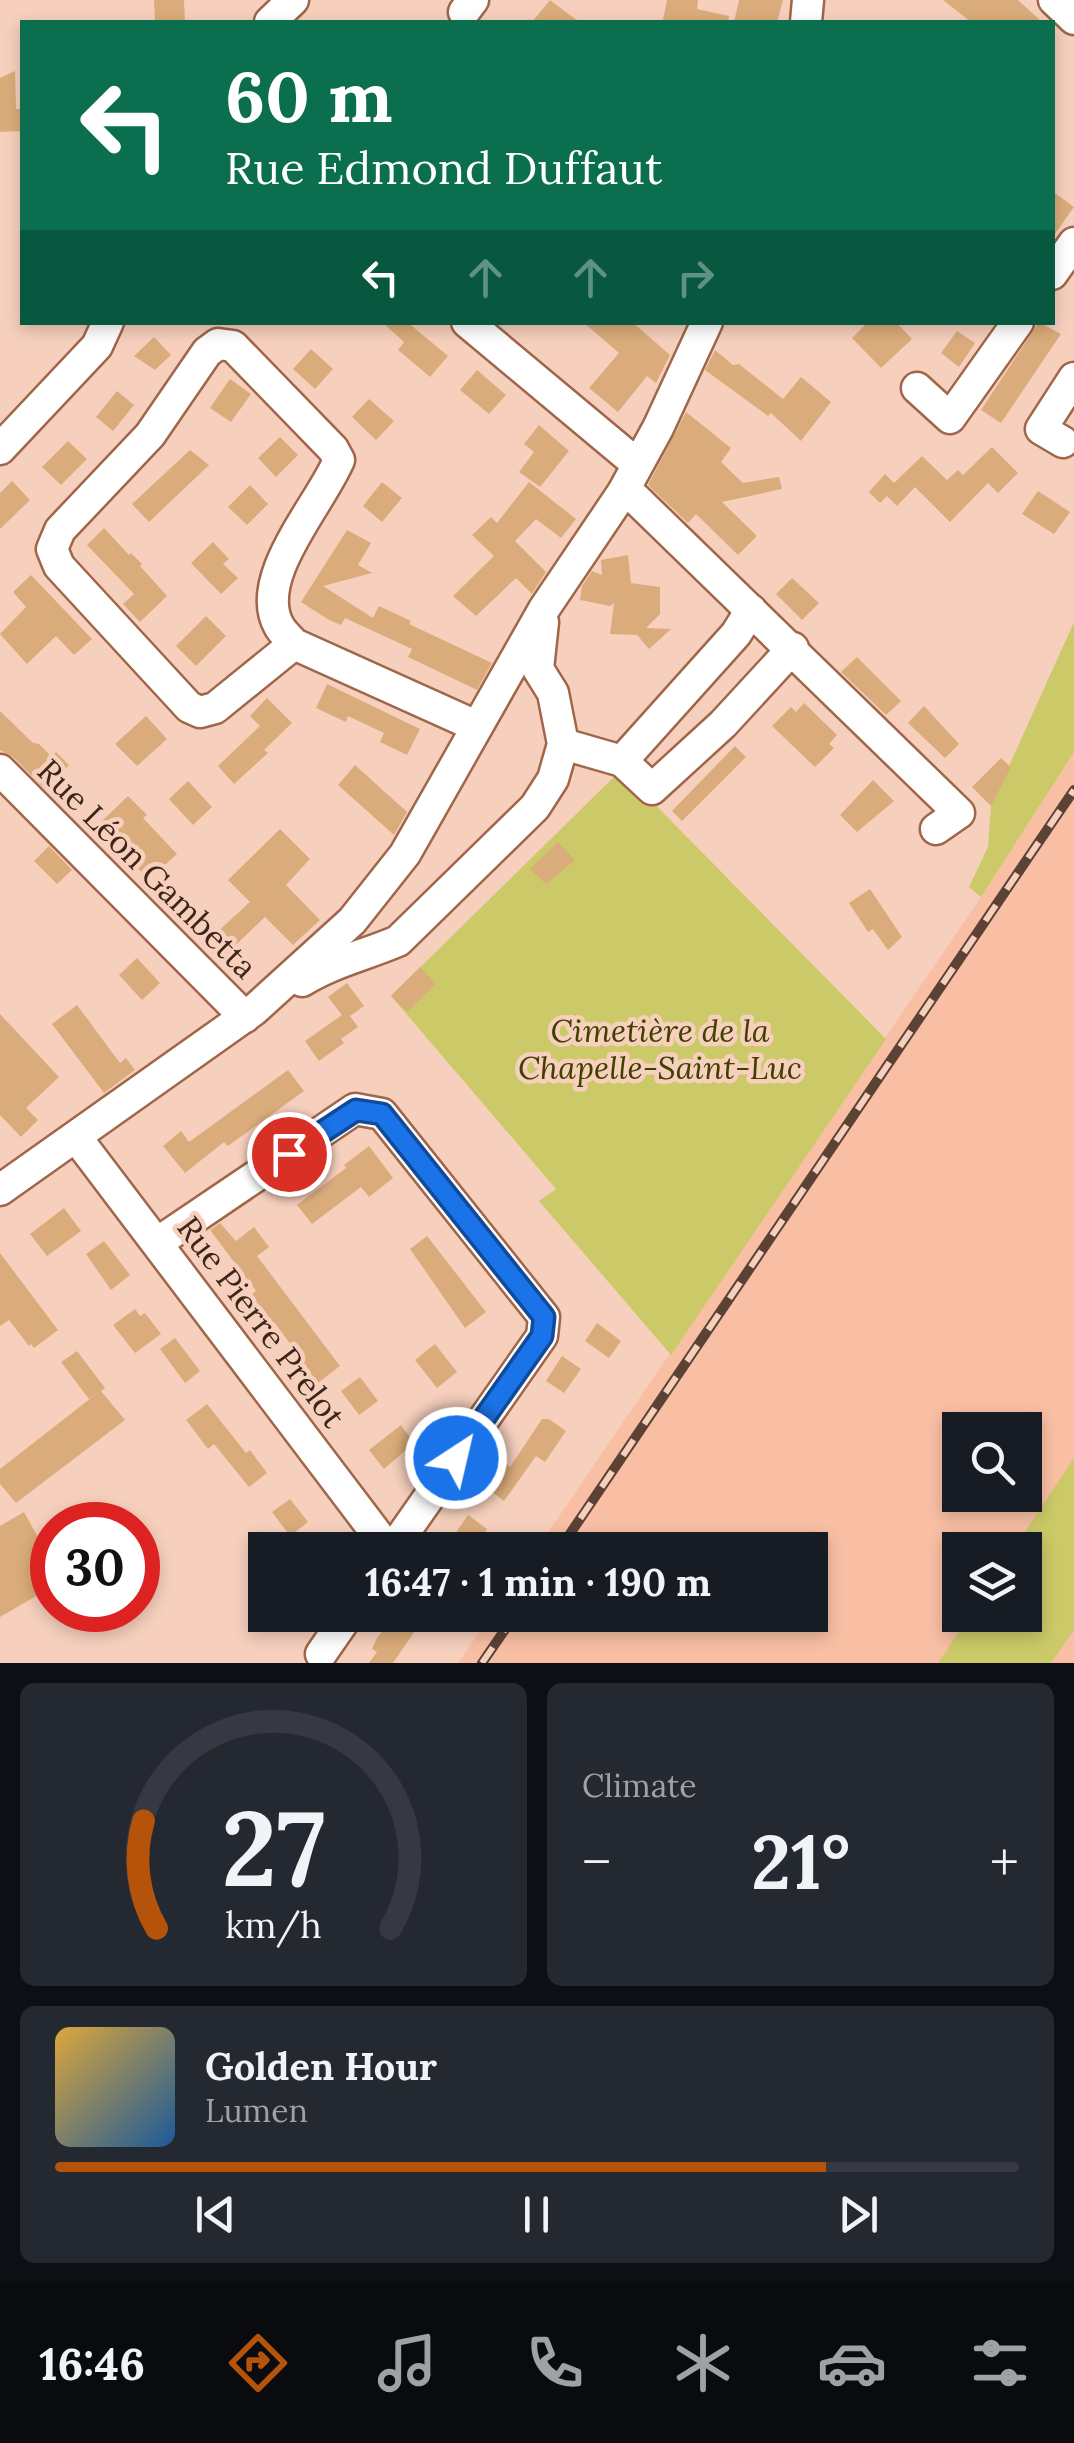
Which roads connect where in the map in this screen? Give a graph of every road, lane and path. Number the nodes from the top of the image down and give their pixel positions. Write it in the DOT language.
graph roads {
  1 [pos="292,0"];
  2 [pos="1054,0"];
  3 [pos="1074,19"];
  4 [pos="272,20"];
  5 [pos="1074,244"];
  6 [pos="1055,270"];
  7 [pos="107,325"];
  8 [pos="471,325"];
  9 [pos="706,325"];
  10 [pos="1016,325"];
  11 [pos="1074,378"];
  12 [pos="916,388"];
  13 [pos="1063,442"];
  14 [pos="0,448"];
  15 [pos="637,464"];
  16 [pos="623,492"];
  17 [pos="544,609"];
  18 [pos="750,610"];
  19 [pos="294,644"];
  20 [pos="793,648"];
  21 [pos="538,669"];
  22 [pos="506,675"];
  23 [pos="476,726"];
  24 [pos="564,744"];
  25 [pos="622,760"];
  26 [pos="0,770"];
  27 [pos="936,829"];
  28 [pos="352,921"];
  29 [pos="374,952"];
  30 [pos="249,1014"];
  31 [pos="76,1137"];
  32 [pos="0,1190"];
  33 [pos="157,1243"];
  34 [pos="377,1532"];
  35 [pos="404,1532"];
  36 [pos="337,1632"];
  37 [pos="322,1654"];
  1 -- 4 [label="street"];
  2 -- 3 [label="street"];
  5 -- 6 [label="street"];
  7 -- 14 [label="street"];
  8 -- 15 [label="street"];
  9 -- 15 [label="street"];
  10 -- 12 [label="street"];
  11 -- 13 [label="street"];
  15 -- 16 [label="street"];
  16 -- 17 [label="street"];
  16 -- 18 [label="street"];
  17 -- 21 [label="street"];
  17 -- 22 [label="street"];
  18 -- 20 [label="street"];
  18 -- 25 [label="street"];
  19 -- 19 [label="street"];
  19 -- 23 [label="street"];
  20 -- 25 [label="street"];
  20 -- 27 [label="street"];
  21 -- 22 [label="street"];
  21 -- 24 [label="street"];
  22 -- 23 [label="street"];
  23 -- 28 [label="street"];
  24 -- 25 [label="street"];
  24 -- 29 [label="street"];
  26 -- 30 [label="street, Rue Léon Gambetta"];
  28 -- 29 [label="street"];
  28 -- 30 [label="street"];
  29 -- 30 [label="street"];
  30 -- 31 [label="street"];
  31 -- 32 [label="street"];
  31 -- 33 [label="street, Rue Pierre Prelot"];
  33 -- 34 [label="street, Rue Pierre Prelot"];
  33 -- 35 [label="street"];
  36 -- 37 [label="street"];
}
